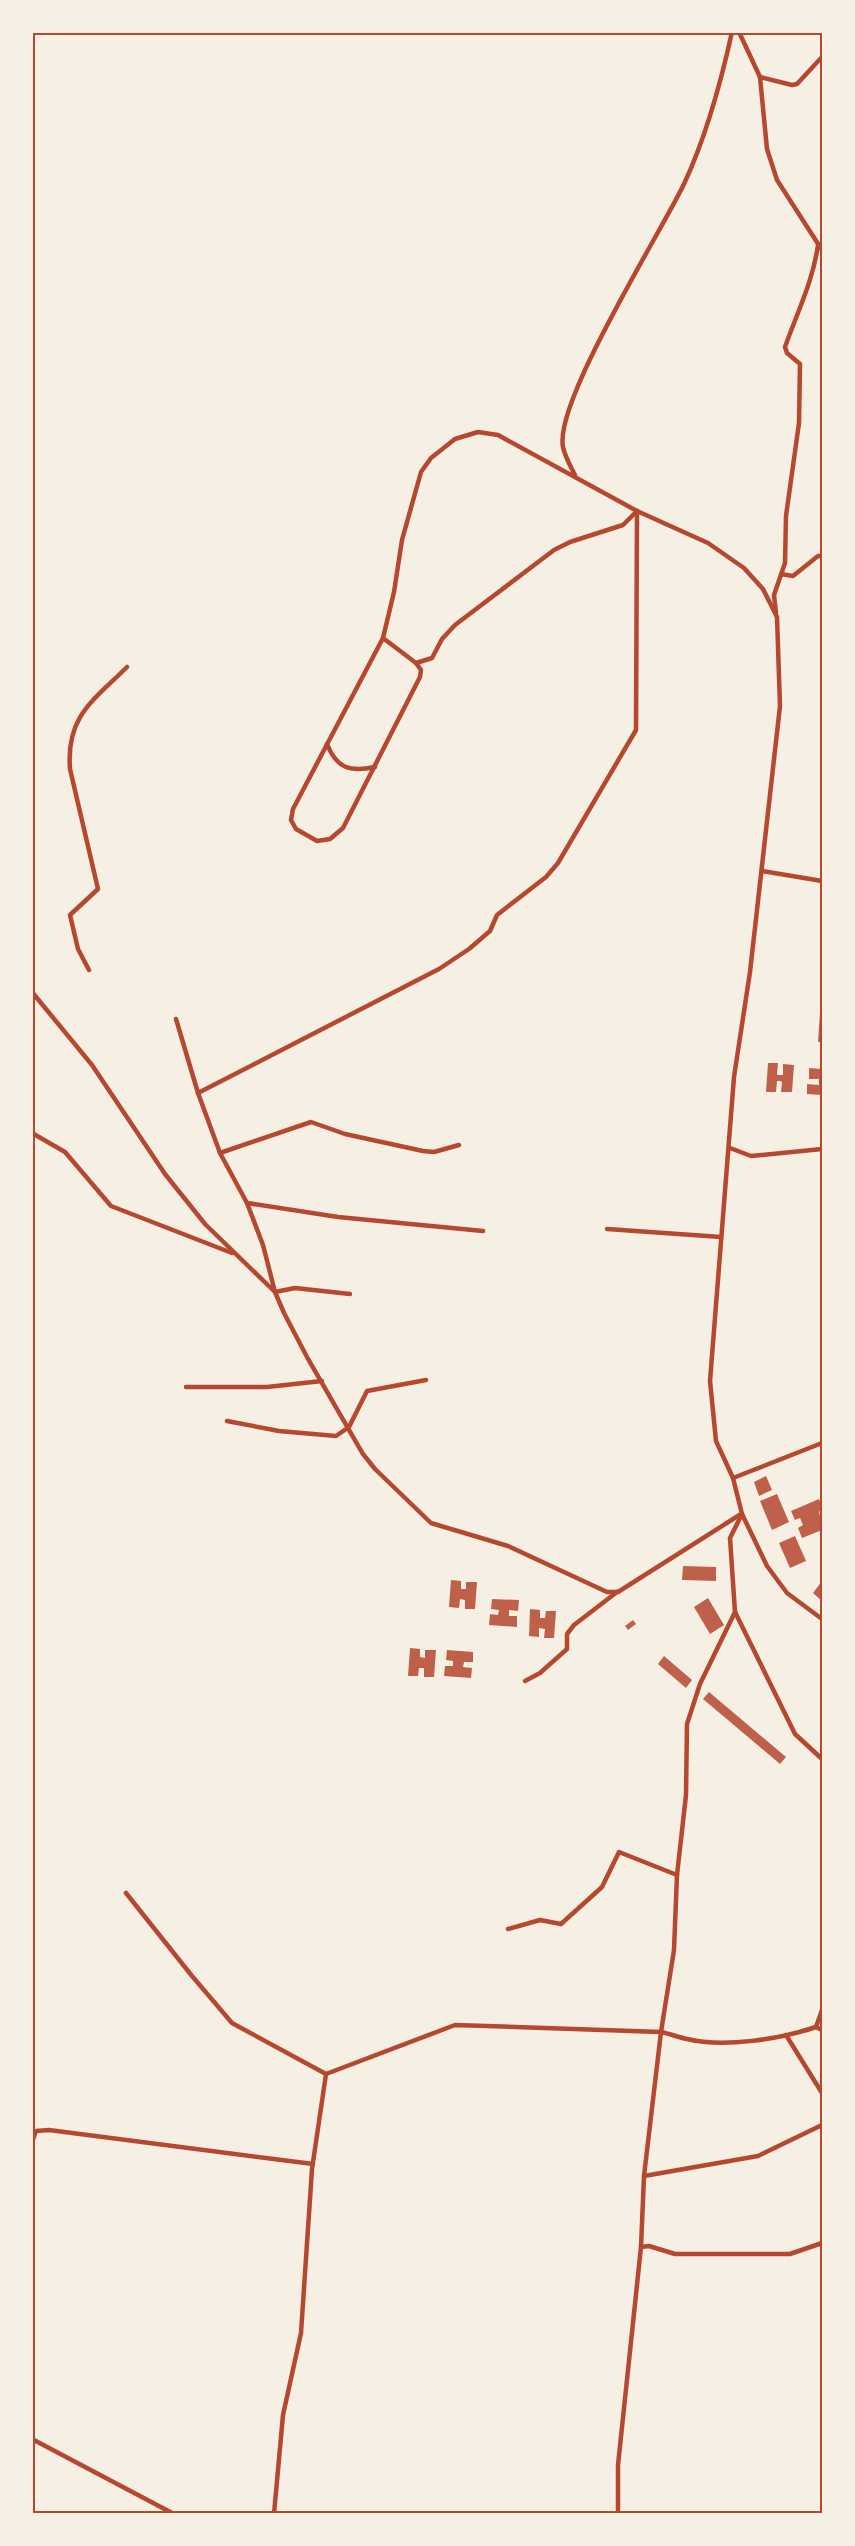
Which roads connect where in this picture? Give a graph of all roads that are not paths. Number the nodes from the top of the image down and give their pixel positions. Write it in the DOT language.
graph roads {
  1 [pos="732,32"];
  2 [pos="739,32"];
  3 [pos="822,57"];
  4 [pos="760,78"];
  5 [pos="818,245"];
  6 [pos="822,250"];
  7 [pos="575,476"];
  8 [pos="637,511"];
  9 [pos="822,556"];
  10 [pos="781,574"];
  11 [pos="777,616"];
  12 [pos="383,638"];
  13 [pos="416,663"];
  14 [pos="127,667"];
  15 [pos="327,744"];
  16 [pos="375,766"];
  17 [pos="762,871"];
  18 [pos="822,881"];
  19 [pos="89,970"];
  20 [pos="32,992"];
  21 [pos="176,1019"];
  22 [pos="198,1093"];
  23 [pos="32,1133"];
  24 [pos="459,1145"];
  25 [pos="730,1148"];
  26 [pos="822,1150"];
  27 [pos="220,1153"];
  28 [pos="247,1202"];
  29 [pos="607,1229"];
  30 [pos="483,1231"];
  31 [pos="721,1237"];
  32 [pos="233,1253"];
  33 [pos="275,1292"];
  34 [pos="350,1294"];
  35 [pos="426,1380"];
  36 [pos="322,1382"];
  37 [pos="186,1387"];
  38 [pos="227,1421"];
  39 [pos="349,1427"];
  40 [pos="822,1442"];
  41 [pos="733,1478"];
  42 [pos="742,1514"];
  43 [pos="618,1592"];
  44 [pos="735,1612"];
  45 [pos="822,1619"];
  46 [pos="525,1681"];
  47 [pos="822,1759"];
  48 [pos="677,1875"];
  49 [pos="126,1893"];
  50 [pos="508,1930"];
  51 [pos="822,2010"];
  52 [pos="816,2027"];
  53 [pos="822,2030"];
  54 [pos="661,2032"];
  55 [pos="786,2035"];
  56 [pos="326,2074"];
  57 [pos="822,2093"];
  58 [pos="822,2125"];
  59 [pos="32,2142"];
  60 [pos="313,2164"];
  61 [pos="644,2176"];
  62 [pos="822,2243"];
  63 [pos="641,2247"];
  64 [pos="32,2439"];
  65 [pos="174,2514"];
  66 [pos="274,2514"];
  67 [pos="618,2514"];
  1 -- 7 [label="street"];
  2 -- 4 [label="street"];
  3 -- 4 [label="street"];
  4 -- 5 [label="street"];
  5 -- 6 [label="street"];
  5 -- 10 [label="street"];
  7 -- 8 [label="street"];
  7 -- 12 [label="street"];
  8 -- 11 [label="street"];
  8 -- 13 [label="street"];
  8 -- 22 [label="street"];
  9 -- 10 [label="street"];
  10 -- 11 [label="street"];
  11 -- 17 [label="street"];
  12 -- 13 [label="street"];
  12 -- 15 [label="street"];
  13 -- 16 [label="street"];
  14 -- 19 [label="street"];
  15 -- 16 [label="street"];
  15 -- 16 [label="street"];
  17 -- 18 [label="street"];
  17 -- 25 [label="street"];
  20 -- 32 [label="street"];
  21 -- 22 [label="street"];
  22 -- 27 [label="street"];
  23 -- 32 [label="street"];
  24 -- 27 [label="street"];
  25 -- 26 [label="street"];
  25 -- 31 [label="street"];
  27 -- 28 [label="street"];
  28 -- 30 [label="street"];
  28 -- 33 [label="street"];
  29 -- 31 [label="street"];
  31 -- 41 [label="street"];
  32 -- 33 [label="street"];
  33 -- 34 [label="street"];
  33 -- 36 [label="street"];
  35 -- 39 [label="street"];
  36 -- 37 [label="street"];
  36 -- 39 [label="street"];
  38 -- 39 [label="street"];
  39 -- 43 [label="street"];
  40 -- 41 [label="street"];
  41 -- 42 [label="street"];
  42 -- 43 [label="street"];
  42 -- 44 [label="street"];
  42 -- 45 [label="street"];
  43 -- 46 [label="street"];
  44 -- 47 [label="street"];
  44 -- 48 [label="street"];
  48 -- 50 [label="street"];
  48 -- 54 [label="street"];
  49 -- 56 [label="street"];
  51 -- 52 [label="street"];
  52 -- 53 [label="street"];
  52 -- 55 [label="street"];
  54 -- 55 [label="street"];
  54 -- 56 [label="street"];
  54 -- 61 [label="street"];
  55 -- 57 [label="street"];
  56 -- 60 [label="street"];
  58 -- 61 [label="street"];
  59 -- 60 [label="street"];
  60 -- 66 [label="street"];
  61 -- 63 [label="street"];
  62 -- 63 [label="street"];
  63 -- 67 [label="street"];
  64 -- 65 [label="street"];
}
